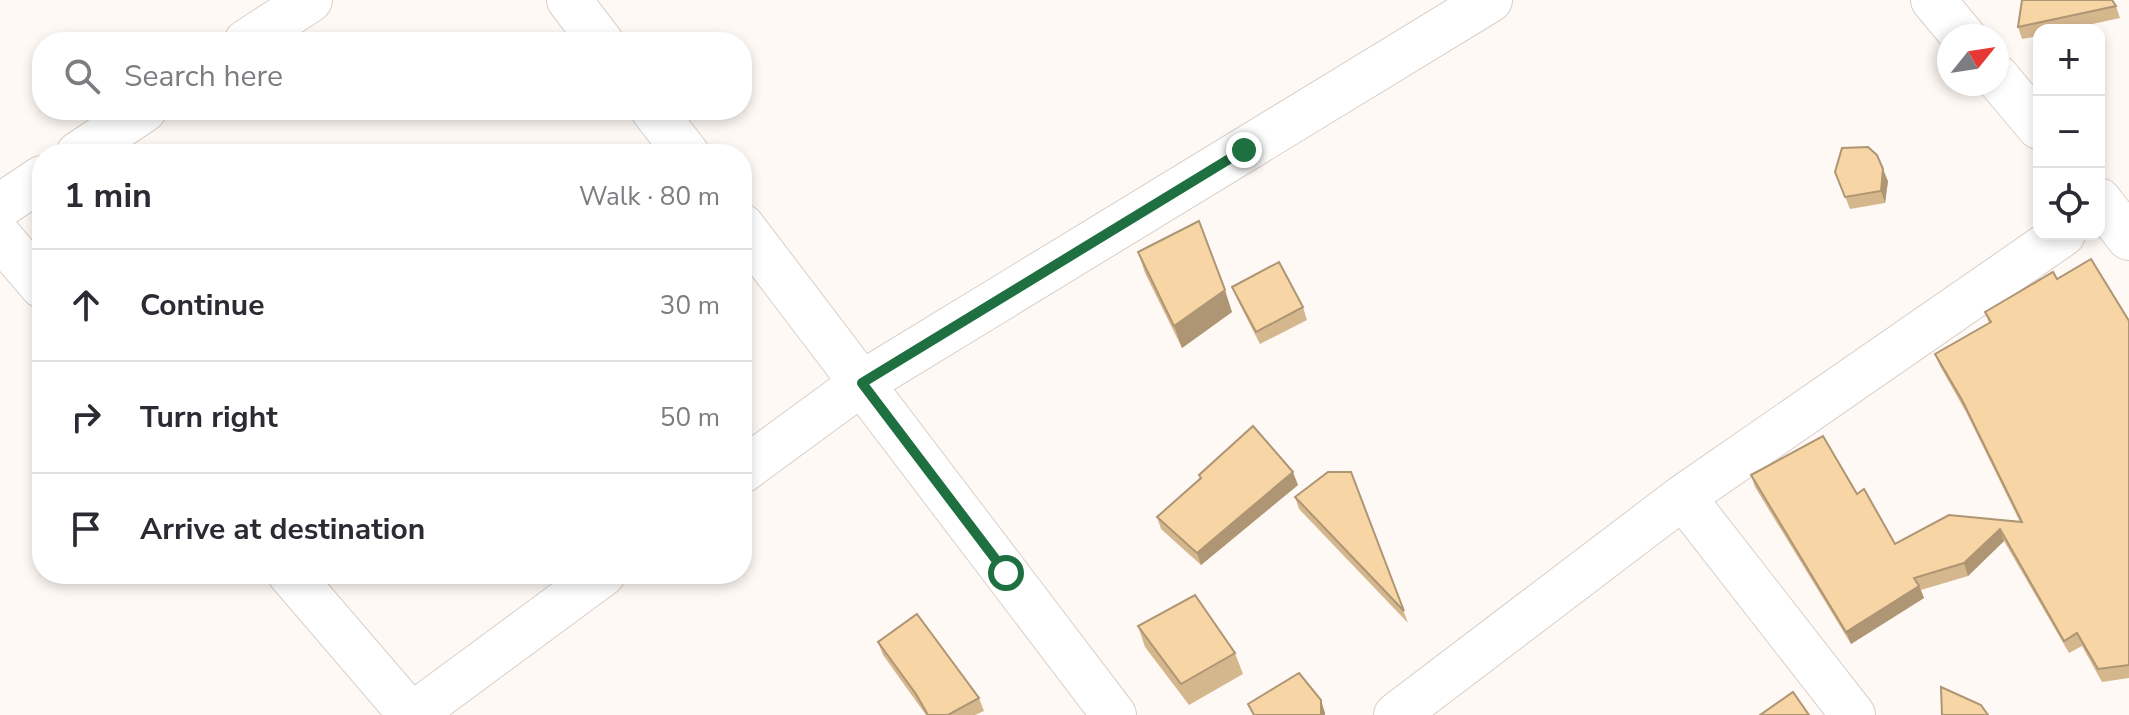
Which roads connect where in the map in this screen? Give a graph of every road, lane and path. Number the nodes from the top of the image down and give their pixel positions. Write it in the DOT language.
graph roads {
  1 [pos="310,0"];
  2 [pos="569,0"];
  3 [pos="1490,0"];
  4 [pos="1933,0"];
  5 [pos="1953,24"];
  6 [pos="261,32"];
  7 [pos="593,32"];
  8 [pos="2009,91"];
  9 [pos="129,120"];
  10 [pos="661,120"];
  11 [pos="2033,120"];
  12 [pos="93,144"];
  13 [pos="679,144"];
  14 [pos="32,185"];
  15 [pos="0,206"];
  16 [pos="0,237"];
  17 [pos="752,239"];
  18 [pos="2054,240"];
  19 [pos="32,274"];
  20 [pos="862,383"];
  21 [pos="752,464"];
  22 [pos="1683,497"];
  23 [pos="299,584"];
  24 [pos="589,584"];
  25 [pos="412,715"];
  26 [pos="1114,715"];
  27 [pos="1396,715"];
  28 [pos="1853,715"];
  1 -- 6 [label="street"];
  2 -- 7 [label="street"];
  3 -- 20 [label="street"];
  4 -- 5 [label="street"];
  8 -- 11 [label="street"];
  9 -- 12 [label="street"];
  10 -- 13 [label="street"];
  14 -- 15 [label="street"];
  16 -- 19 [label="street"];
  17 -- 20 [label="street"];
  18 -- 22 [label="street"];
  20 -- 21 [label="street"];
  20 -- 26 [label="street"];
  22 -- 27 [label="street"];
  22 -- 28 [label="street"];
  23 -- 25 [label="street"];
  24 -- 25 [label="street"];
}
